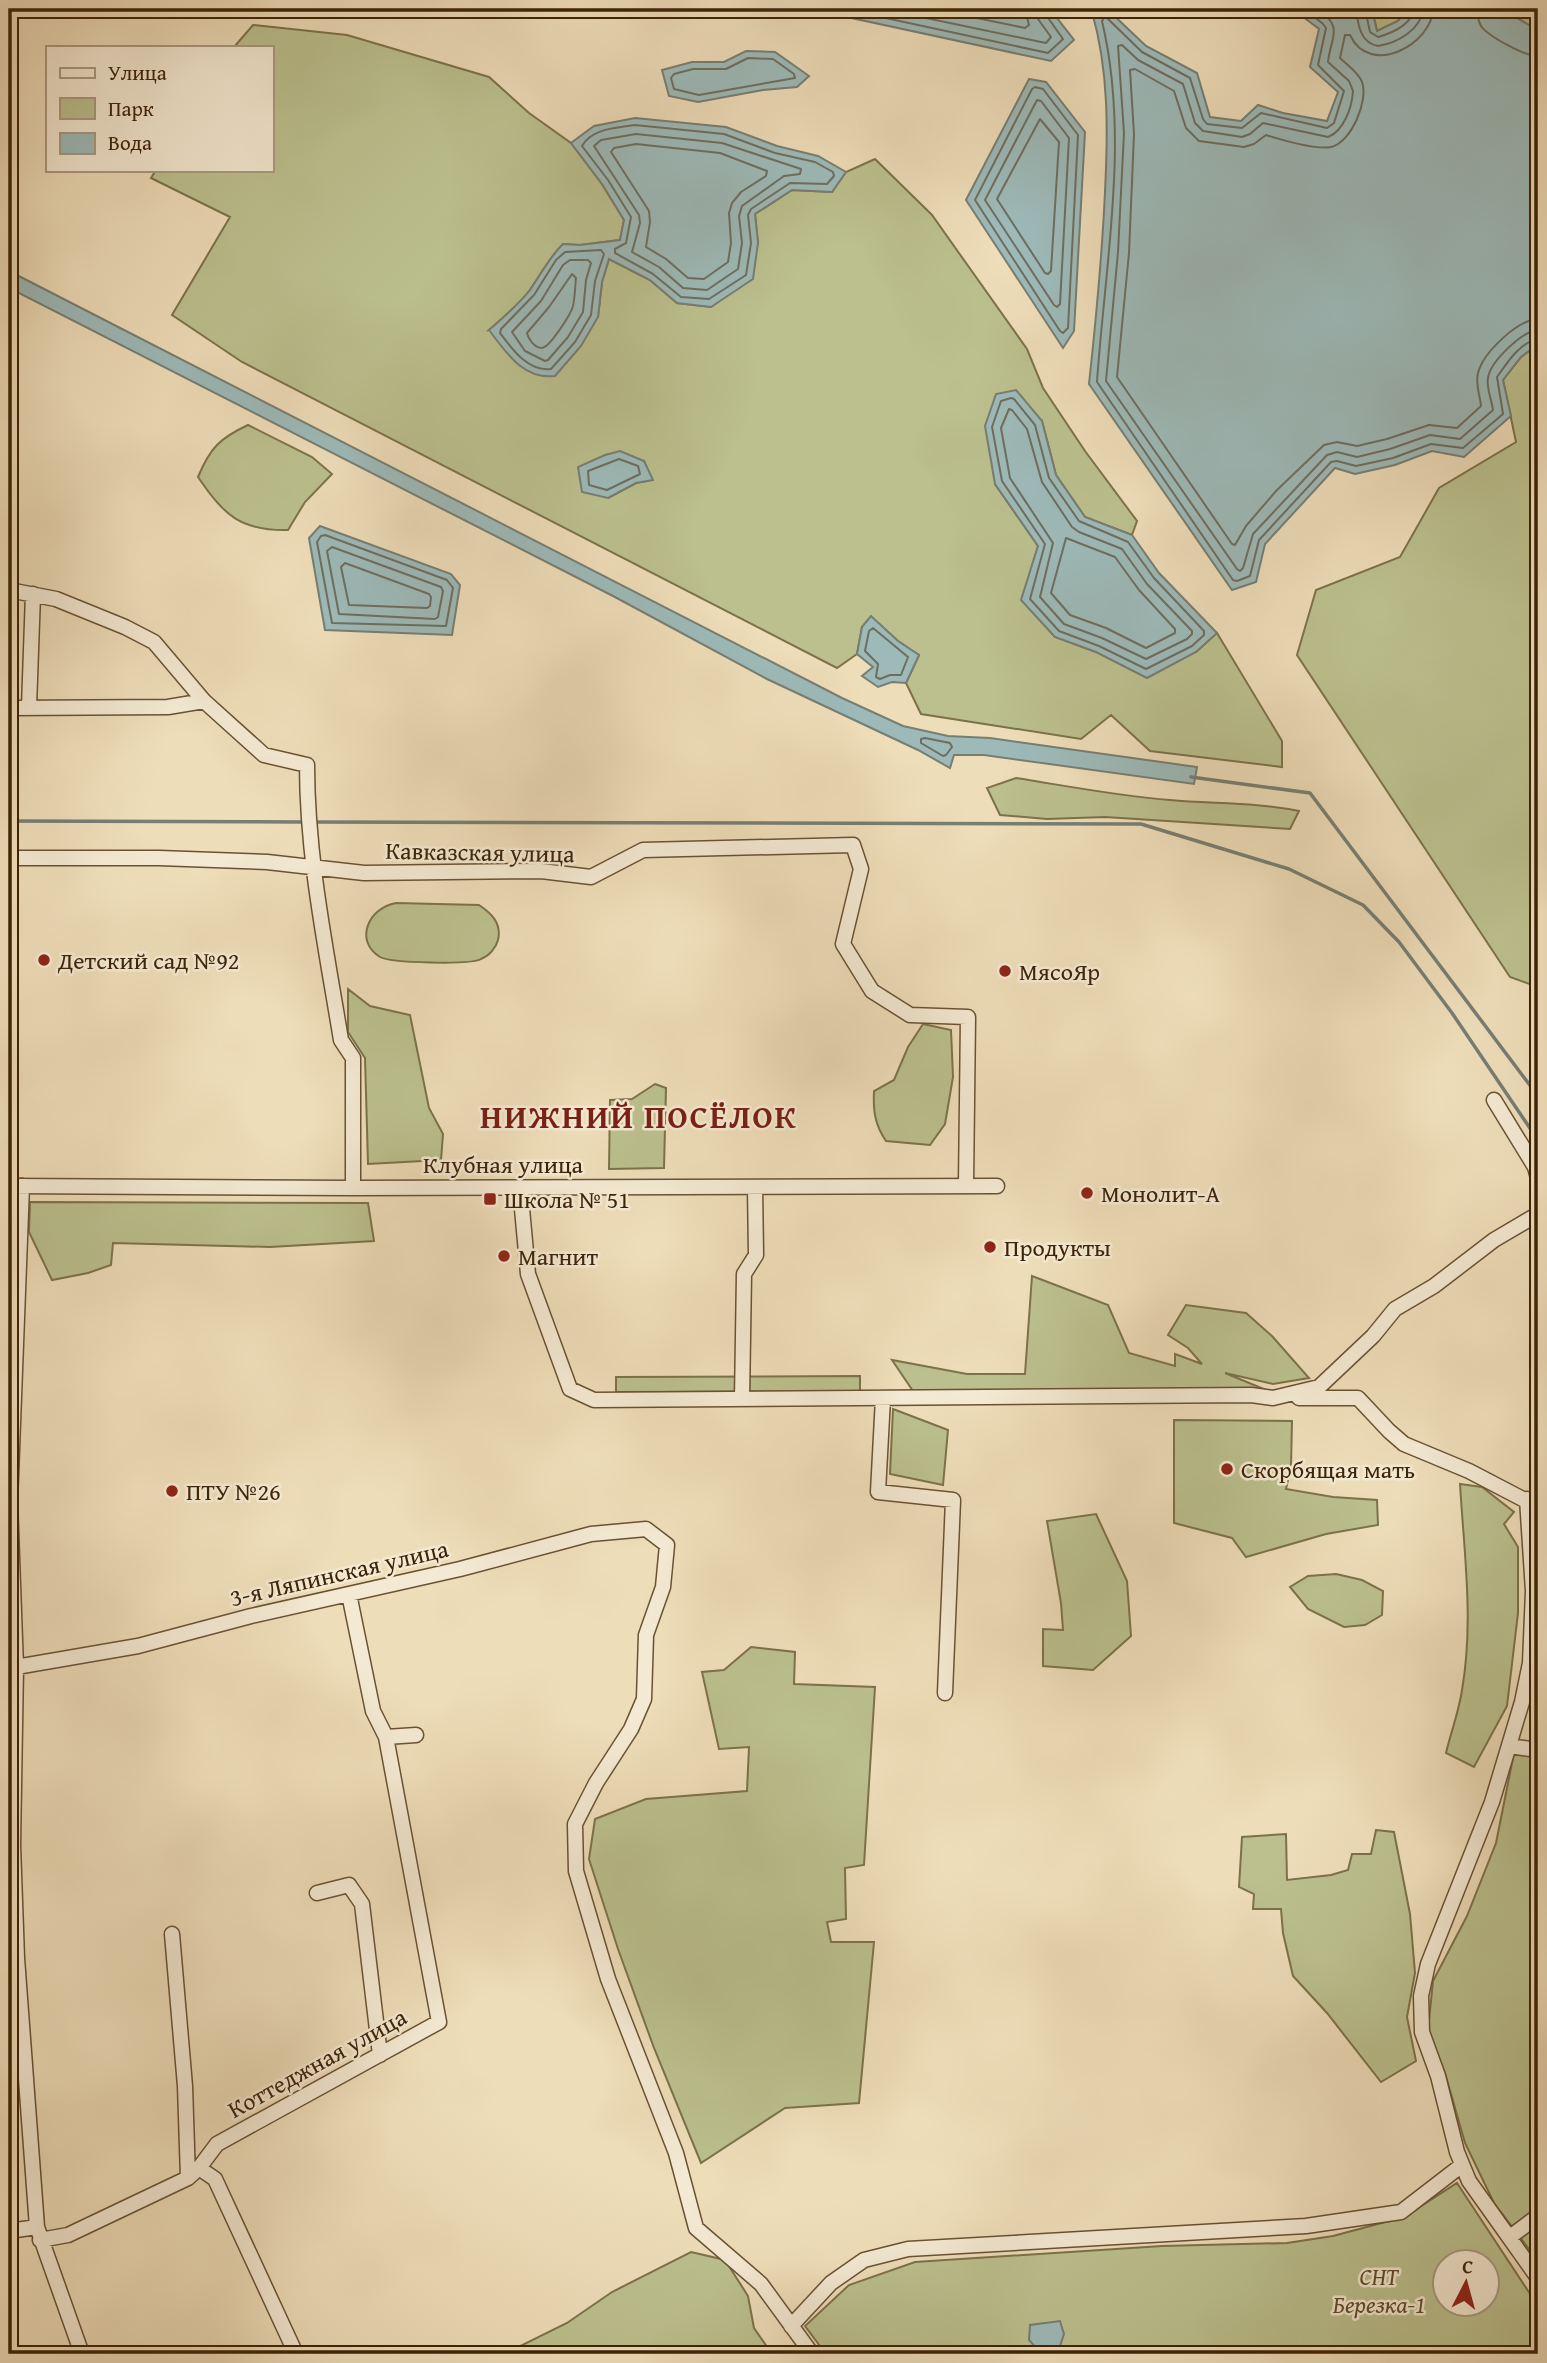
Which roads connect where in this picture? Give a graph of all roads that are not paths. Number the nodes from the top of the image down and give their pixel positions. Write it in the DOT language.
graph roads {
  1 [pos="9,590"];
  2 [pos="33,594"];
  3 [pos="204,701"];
  4 [pos="9,708"];
  5 [pos="29,708"];
  6 [pos="9,858"];
  7 [pos="312,868"];
  8 [pos="1494,1100"];
  9 [pos="1538,1178"];
  10 [pos="966,1185"];
  11 [pos="15,1186"];
  12 [pos="997,1186"];
  13 [pos="520,1187"];
  14 [pos="755,1187"];
  15 [pos="353,1188"];
  16 [pos="1538,1214"];
  17 [pos="883,1398"];
  18 [pos="1273,1398"];
  19 [pos="742,1399"];
  20 [pos="1533,1503"];
  21 [pos="349,1594"];
  22 [pos="16,1667"];
  23 [pos="946,1693"];
  24 [pos="416,1735"];
  25 [pos="386,1738"];
  26 [pos="1509,1746"];
  27 [pos="1538,1750"];
  28 [pos="11,1845"];
  29 [pos="317,1893"];
  30 [pos="172,1934"];
  31 [pos="380,2054"];
  32 [pos="1462,2165"];
  33 [pos="194,2173"];
  34 [pos="1538,2216"];
  35 [pos="9,2231"];
  36 [pos="39,2233"];
  37 [pos="1510,2237"];
  38 [pos="1538,2278"];
  39 [pos="791,2326"];
  40 [pos="82,2354"];
  41 [pos="296,2354"];
  42 [pos="811,2354"];
  1 -- 2 [label="street"];
  2 -- 3 [label="street"];
  2 -- 5 [label="street"];
  3 -- 5 [label="street"];
  3 -- 7 [label="street"];
  4 -- 5 [label="street"];
  6 -- 7 [label="street, Кавказская улица"];
  7 -- 10 [label="street, Кавказская улица"];
  7 -- 15 [label="street"];
  8 -- 9 [label="street"];
  10 -- 12 [label="street, Клубная улица"];
  10 -- 14 [label="street, Клубная улица"];
  11 -- 15 [label="street, Клубная улица"];
  11 -- 22 [label="street"];
  13 -- 14 [label="street, Клубная улица"];
  13 -- 15 [label="street, Клубная улица"];
  13 -- 19 [label="street"];
  14 -- 19 [label="street"];
  16 -- 18 [label="street"];
  17 -- 18 [label="street"];
  17 -- 19 [label="street"];
  17 -- 23 [label="street"];
  18 -- 20 [label="street"];
  20 -- 26 [label="street"];
  21 -- 22 [label="street, 3-я Ляпинская улица"];
  21 -- 25 [label="street"];
  21 -- 39 [label="street, 3-я Ляпинская улица"];
  22 -- 28 [label="street"];
  24 -- 25 [label="street"];
  25 -- 31 [label="street, Коттеджная улица"];
  26 -- 27 [label="street"];
  26 -- 32 [label="street"];
  28 -- 36 [label="street"];
  29 -- 31 [label="street"];
  30 -- 33 [label="street"];
  31 -- 33 [label="street, Коттеджная улица"];
  32 -- 37 [label="street"];
  32 -- 39 [label="street"];
  33 -- 36 [label="street, Коттеджная улица"];
  33 -- 41 [label="street"];
  34 -- 37 [label="street"];
  35 -- 36 [label="street, Коттеджная улица"];
  36 -- 40 [label="street"];
  37 -- 38 [label="street"];
  39 -- 42 [label="street"];
}
